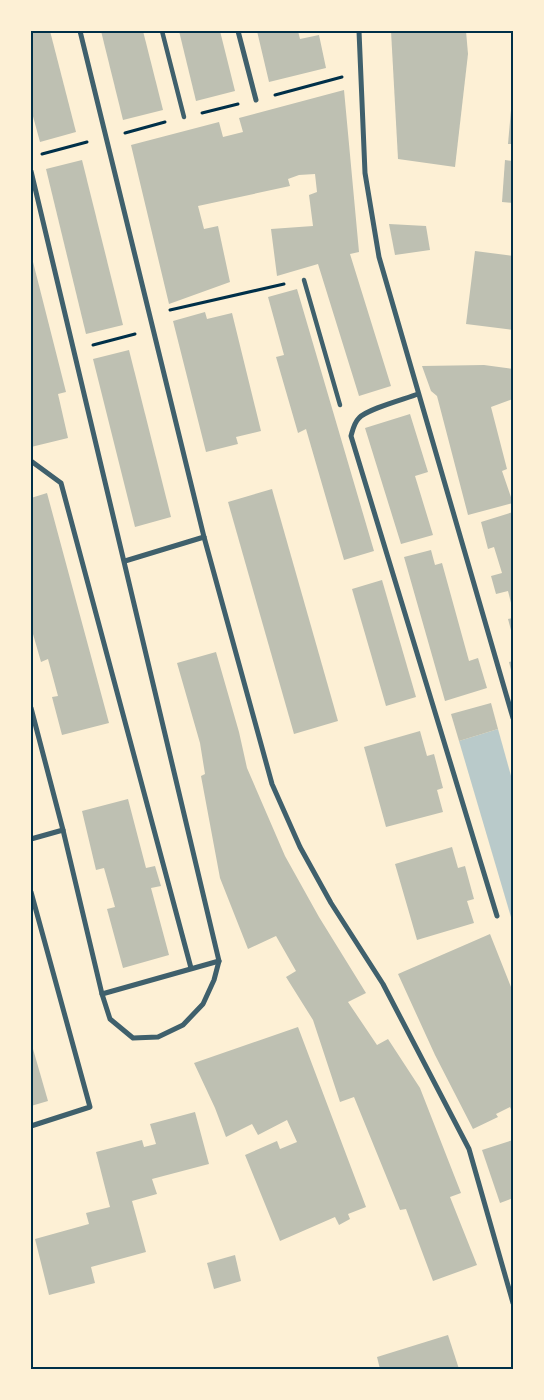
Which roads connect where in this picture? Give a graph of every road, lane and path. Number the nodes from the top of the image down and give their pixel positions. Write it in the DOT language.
graph roads {
  1 [pos="80,31"];
  2 [pos="162,31"];
  3 [pos="238,31"];
  4 [pos="359,31"];
  5 [pos="256,100"];
  6 [pos="184,117"];
  7 [pos="31,171"];
  8 [pos="304,280"];
  9 [pos="149,314"];
  10 [pos="153,329"];
  11 [pos="75,350"];
  12 [pos="418,394"];
  13 [pos="340,405"];
  14 [pos="31,461"];
  15 [pos="204,537"];
  16 [pos="125,561"];
  17 [pos="31,708"];
  18 [pos="513,718"];
  19 [pos="63,830"];
  20 [pos="31,839"];
  21 [pos="31,892"];
  22 [pos="497,916"];
  23 [pos="219,961"];
  24 [pos="191,968"];
  25 [pos="102,994"];
  26 [pos="31,1126"];
  27 [pos="513,1303"];
  1 -- 9 [label="street"];
  2 -- 6 [label="street"];
  3 -- 5 [label="street"];
  4 -- 12 [label="street"];
  7 -- 11 [label="street"];
  8 -- 9 [label="path"];
  8 -- 13 [label="street"];
  9 -- 10 [label="street"];
  10 -- 11 [label="path"];
  10 -- 15 [label="street"];
  11 -- 16 [label="street"];
  12 -- 18 [label="street"];
  12 -- 22 [label="street"];
  14 -- 24 [label="street"];
  15 -- 16 [label="street"];
  15 -- 27 [label="street"];
  16 -- 23 [label="street"];
  17 -- 19 [label="street"];
  19 -- 20 [label="street"];
  19 -- 25 [label="street"];
  21 -- 26 [label="street"];
  23 -- 24 [label="street"];
  23 -- 25 [label="street"];
  24 -- 25 [label="street"];
}
